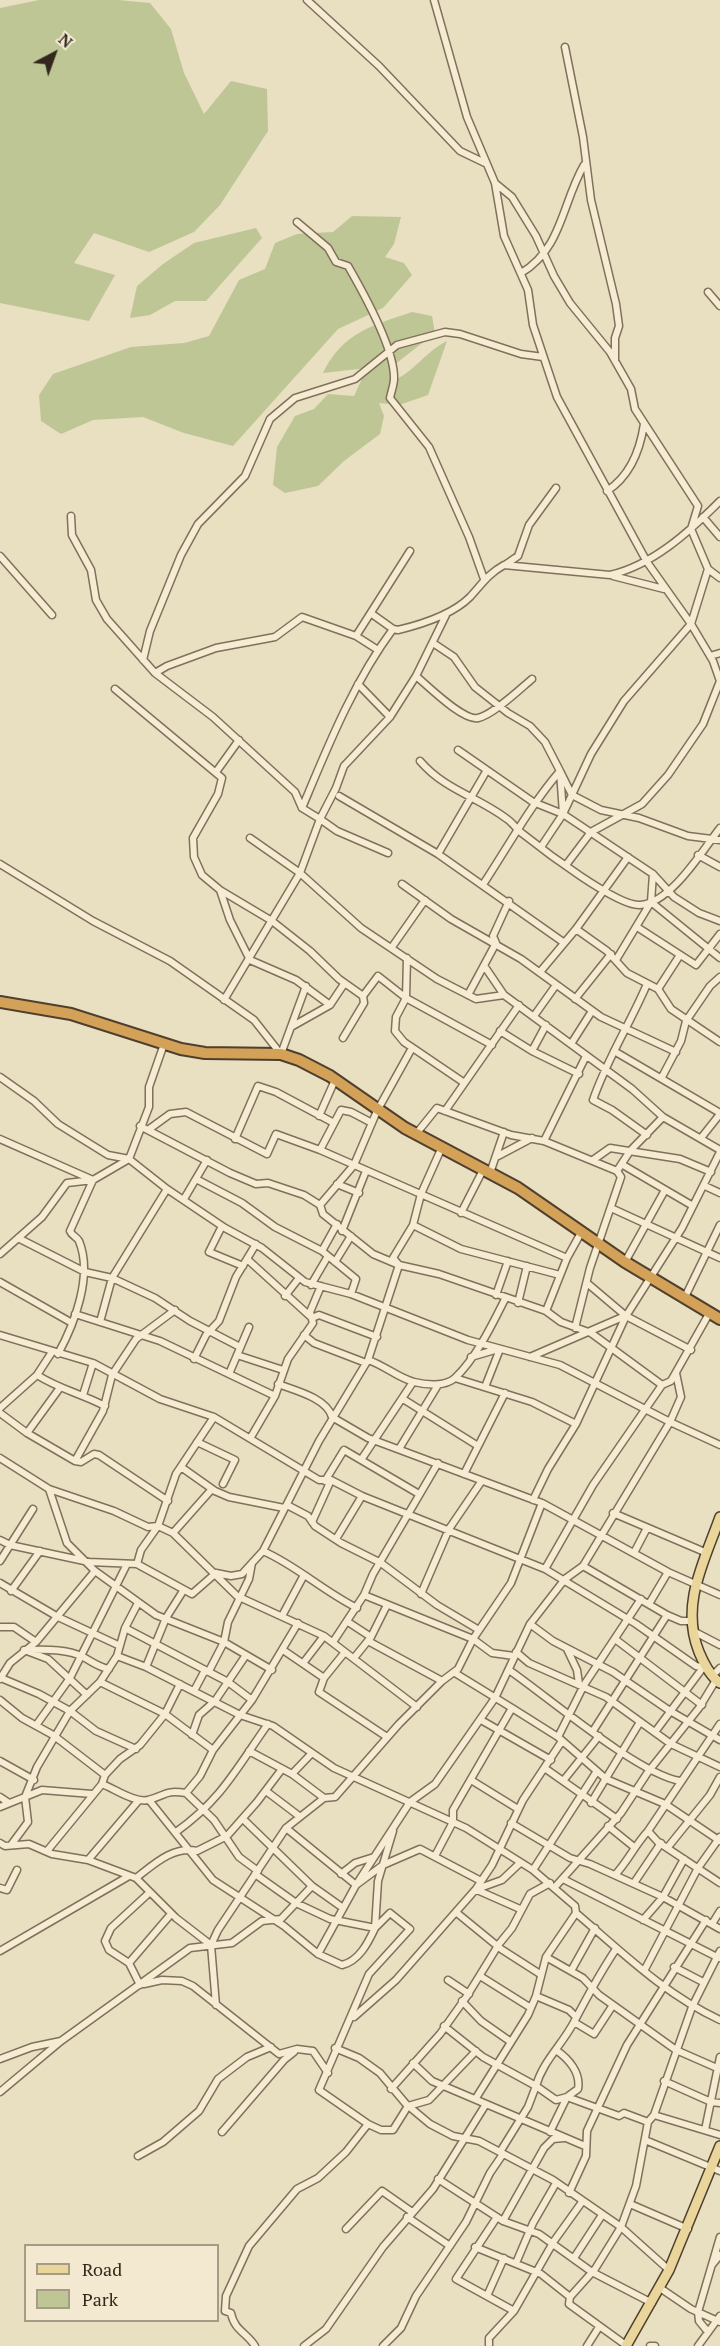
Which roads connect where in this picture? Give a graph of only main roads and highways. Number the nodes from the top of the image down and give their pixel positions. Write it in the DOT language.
graph roads {
  1 [pos="0,1002"];
  2 [pos="715,1315"];
  3 [pos="720,1517"];
  4 [pos="716,1680"];
  5 [pos="720,2146"];
  6 [pos="716,2169"];
  7 [pos="626,2346"];
  1 -- 2 [label="highway"];
  3 -- 4 [label="main road"];
  5 -- 6 [label="main road"];
  6 -- 7 [label="main road"];
}
